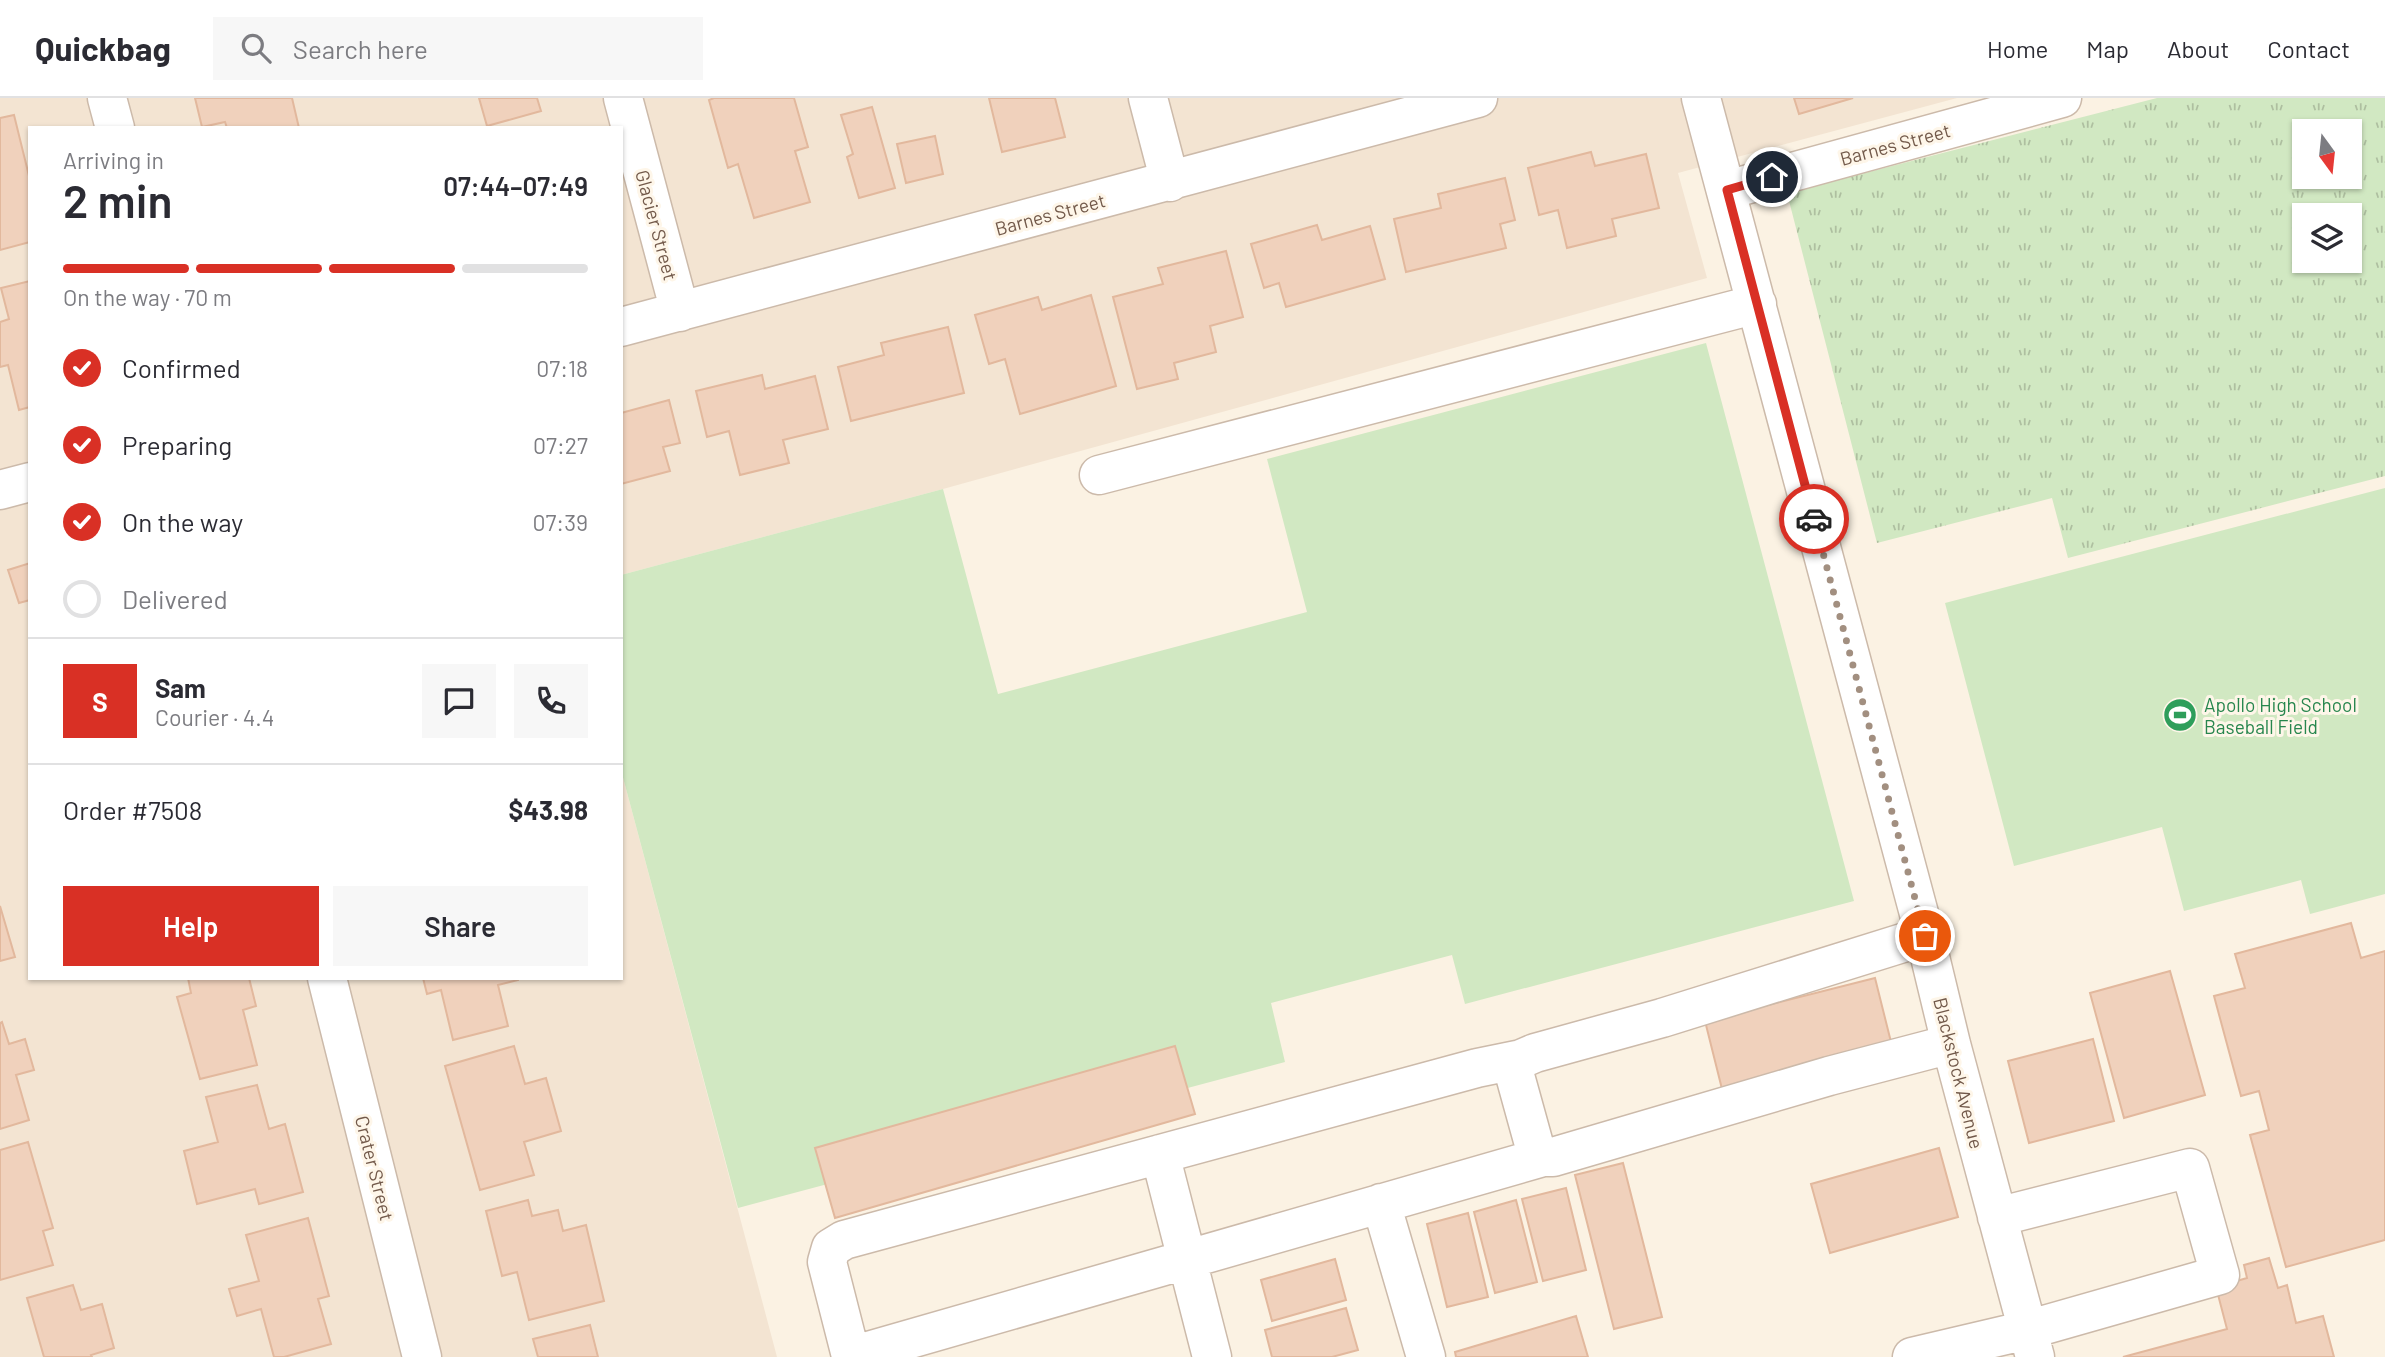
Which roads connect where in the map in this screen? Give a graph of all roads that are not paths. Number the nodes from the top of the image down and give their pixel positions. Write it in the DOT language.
graph roads {
  1 [pos="107,98"];
  2 [pos="623,98"];
  3 [pos="1148,98"];
  4 [pos="1479,98"];
  5 [pos="1701,98"];
  6 [pos="2062,98"];
  7 [pos="114,126"];
  8 [pos="1170,182"];
  9 [pos="1727,190"];
  10 [pos="1757,304"];
  11 [pos="680,312"];
  12 [pos="623,326"];
  13 [pos="1099,475"];
  14 [pos="28,483"];
  15 [pos="0,490"];
  16 [pos="1925,936"];
  17 [pos="328,980"];
  18 [pos="1951,1044"];
  19 [pos="1521,1059"];
  20 [pos="1160,1154"];
  21 [pos="1543,1157"];
  22 [pos="1381,1203"];
  23 [pos="1997,1217"];
  24 [pos="1188,1258"];
  25 [pos="2031,1343"];
  26 [pos="851,1356"];
  27 [pos="422,1357"];
  28 [pos="1212,1357"];
  29 [pos="1426,1357"];
  30 [pos="1912,1357"];
  1 -- 7 [label="street"];
  2 -- 11 [label="street, Glacier Street"];
  3 -- 8 [label="street"];
  4 -- 8 [label="street, Barnes Street"];
  5 -- 9 [label="street, Blackstock Avenue"];
  6 -- 9 [label="street, Barnes Street"];
  8 -- 11 [label="street, Barnes Street"];
  9 -- 10 [label="street, Blackstock Avenue"];
  10 -- 13 [label="street"];
  10 -- 16 [label="street, Blackstock Avenue"];
  11 -- 12 [label="street, Barnes Street"];
  14 -- 15 [label="street"];
  16 -- 18 [label="street, Blackstock Avenue"];
  16 -- 19 [label="street"];
  17 -- 27 [label="street, Crater Street"];
  18 -- 21 [label="street"];
  18 -- 23 [label="street, Blackstock Avenue"];
  19 -- 20 [label="street"];
  19 -- 21 [label="street"];
  20 -- 24 [label="street"];
  20 -- 26 [label="street"];
  21 -- 22 [label="street"];
  22 -- 24 [label="street"];
  22 -- 29 [label="street"];
  23 -- 25 [label="street, Blackstock Avenue"];
  23 -- 25 [label="street"];
  24 -- 26 [label="street"];
  24 -- 28 [label="street"];
  25 -- 30 [label="street"];
}
